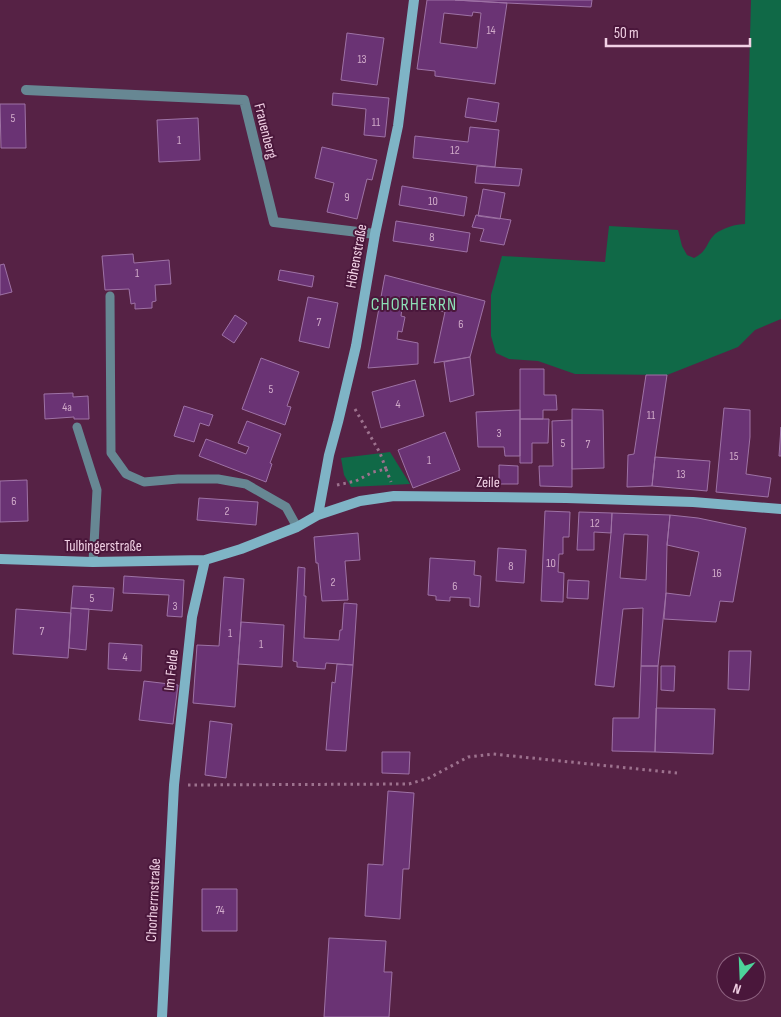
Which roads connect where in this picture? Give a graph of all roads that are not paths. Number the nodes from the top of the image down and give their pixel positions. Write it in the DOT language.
graph roads {
  1 [pos="414,0"];
  2 [pos="26,90"];
  3 [pos="375,234"];
  4 [pos="110,296"];
  5 [pos="77,427"];
  6 [pos="781,509"];
  7 [pos="318,515"];
  8 [pos="297,527"];
  9 [pos="0,559"];
  10 [pos="205,560"];
  11 [pos="93,562"];
  12 [pos="174,785"];
  13 [pos="162,1017"];
  1 -- 3 [label="street, Höhenstraße"];
  2 -- 3 [label="street, Frauenberg"];
  3 -- 7 [label="street, Höhenstraße"];
  4 -- 8 [label="lane"];
  5 -- 11 [label="lane"];
  6 -- 7 [label="street, Zeile"];
  7 -- 8 [label="street, Zeile"];
  8 -- 10 [label="street, Zeile"];
  9 -- 11 [label="street, Tulbingerstraße"];
  10 -- 11 [label="street, Tulbingerstraße"];
  10 -- 12 [label="street, Im Felde"];
  12 -- 13 [label="street, Chorherrnstraße"];
}
